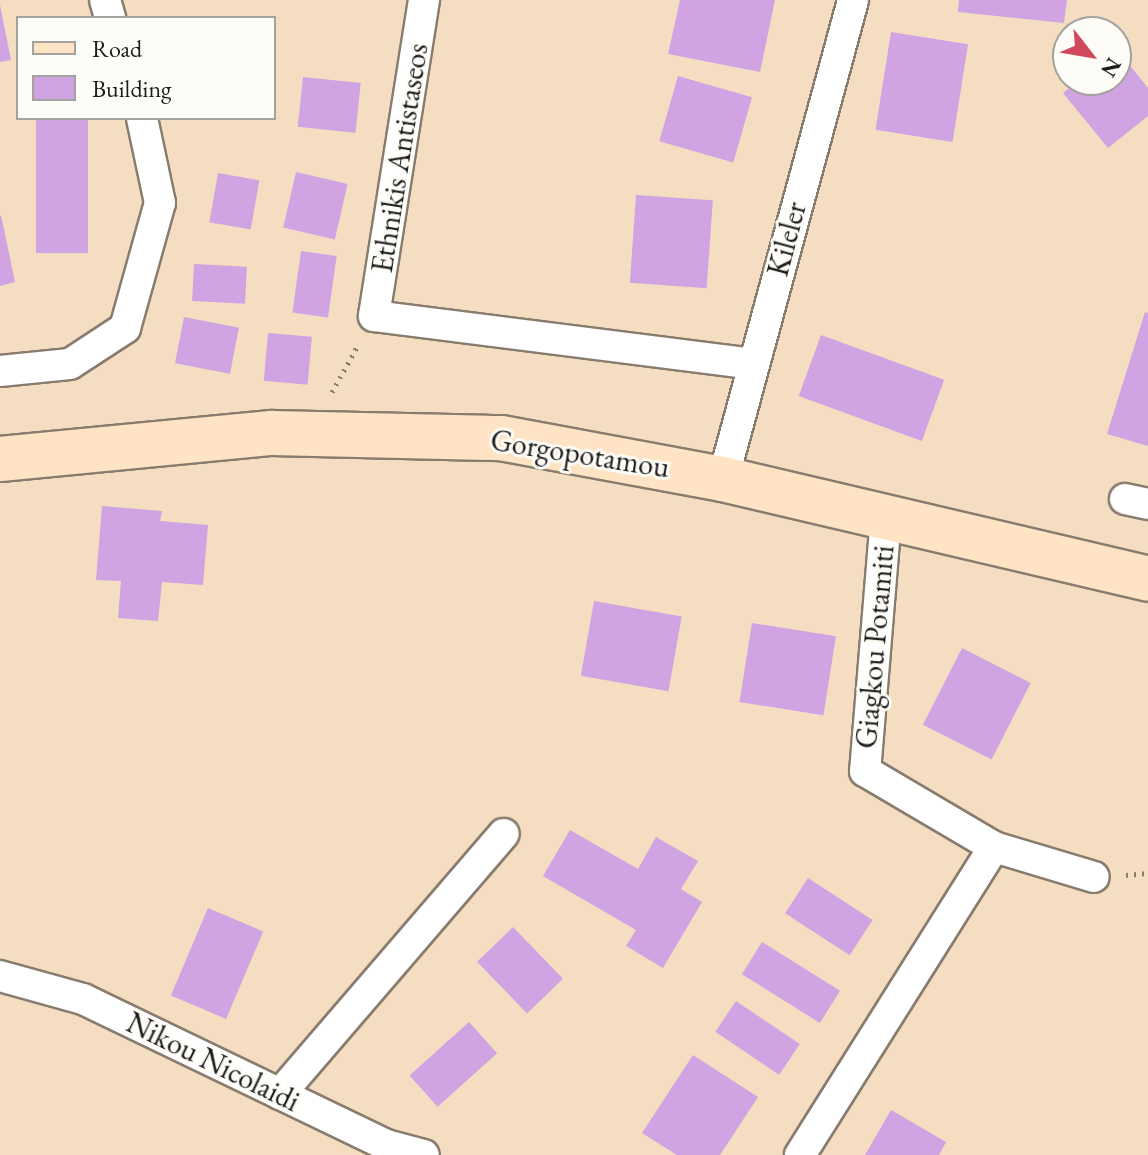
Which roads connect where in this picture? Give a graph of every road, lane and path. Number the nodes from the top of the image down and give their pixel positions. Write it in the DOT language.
graph roads {
  1 [pos="424,0"];
  2 [pos="853,0"];
  3 [pos="142,120"];
  4 [pos="374,316"];
  5 [pos="752,364"];
  6 [pos="0,371"];
  7 [pos="310,434"];
  8 [pos="0,459"];
  9 [pos="723,479"];
  10 [pos="886,517"];
  11 [pos="1148,579"];
  12 [pos="504,834"];
  13 [pos="994,847"];
  14 [pos="1094,877"];
  15 [pos="0,976"];
  16 [pos="280,1094"];
  17 [pos="424,1155"];
  18 [pos="800,1155"];
  1 -- 4 [label="street, Ethnikis Antistaseos"];
  2 -- 5 [label="street, Kileler"];
  3 -- 6 [label="street"];
  4 -- 5 [label="street"];
  4 -- 7 [label="path"];
  5 -- 9 [label="street, Kileler"];
  7 -- 8 [label="street, Gorgopotamou"];
  7 -- 9 [label="street, Gorgopotamou"];
  9 -- 10 [label="street, Gorgopotamou"];
  10 -- 11 [label="street, Gorgopotamou"];
  10 -- 13 [label="street, Giagkou Potamiti"];
  12 -- 16 [label="street"];
  13 -- 14 [label="street, Giagkou Potamiti"];
  13 -- 18 [label="street"];
  15 -- 16 [label="street, Nikou Nicolaidi"];
  16 -- 17 [label="street, Nikou Nicolaidi"];
}
